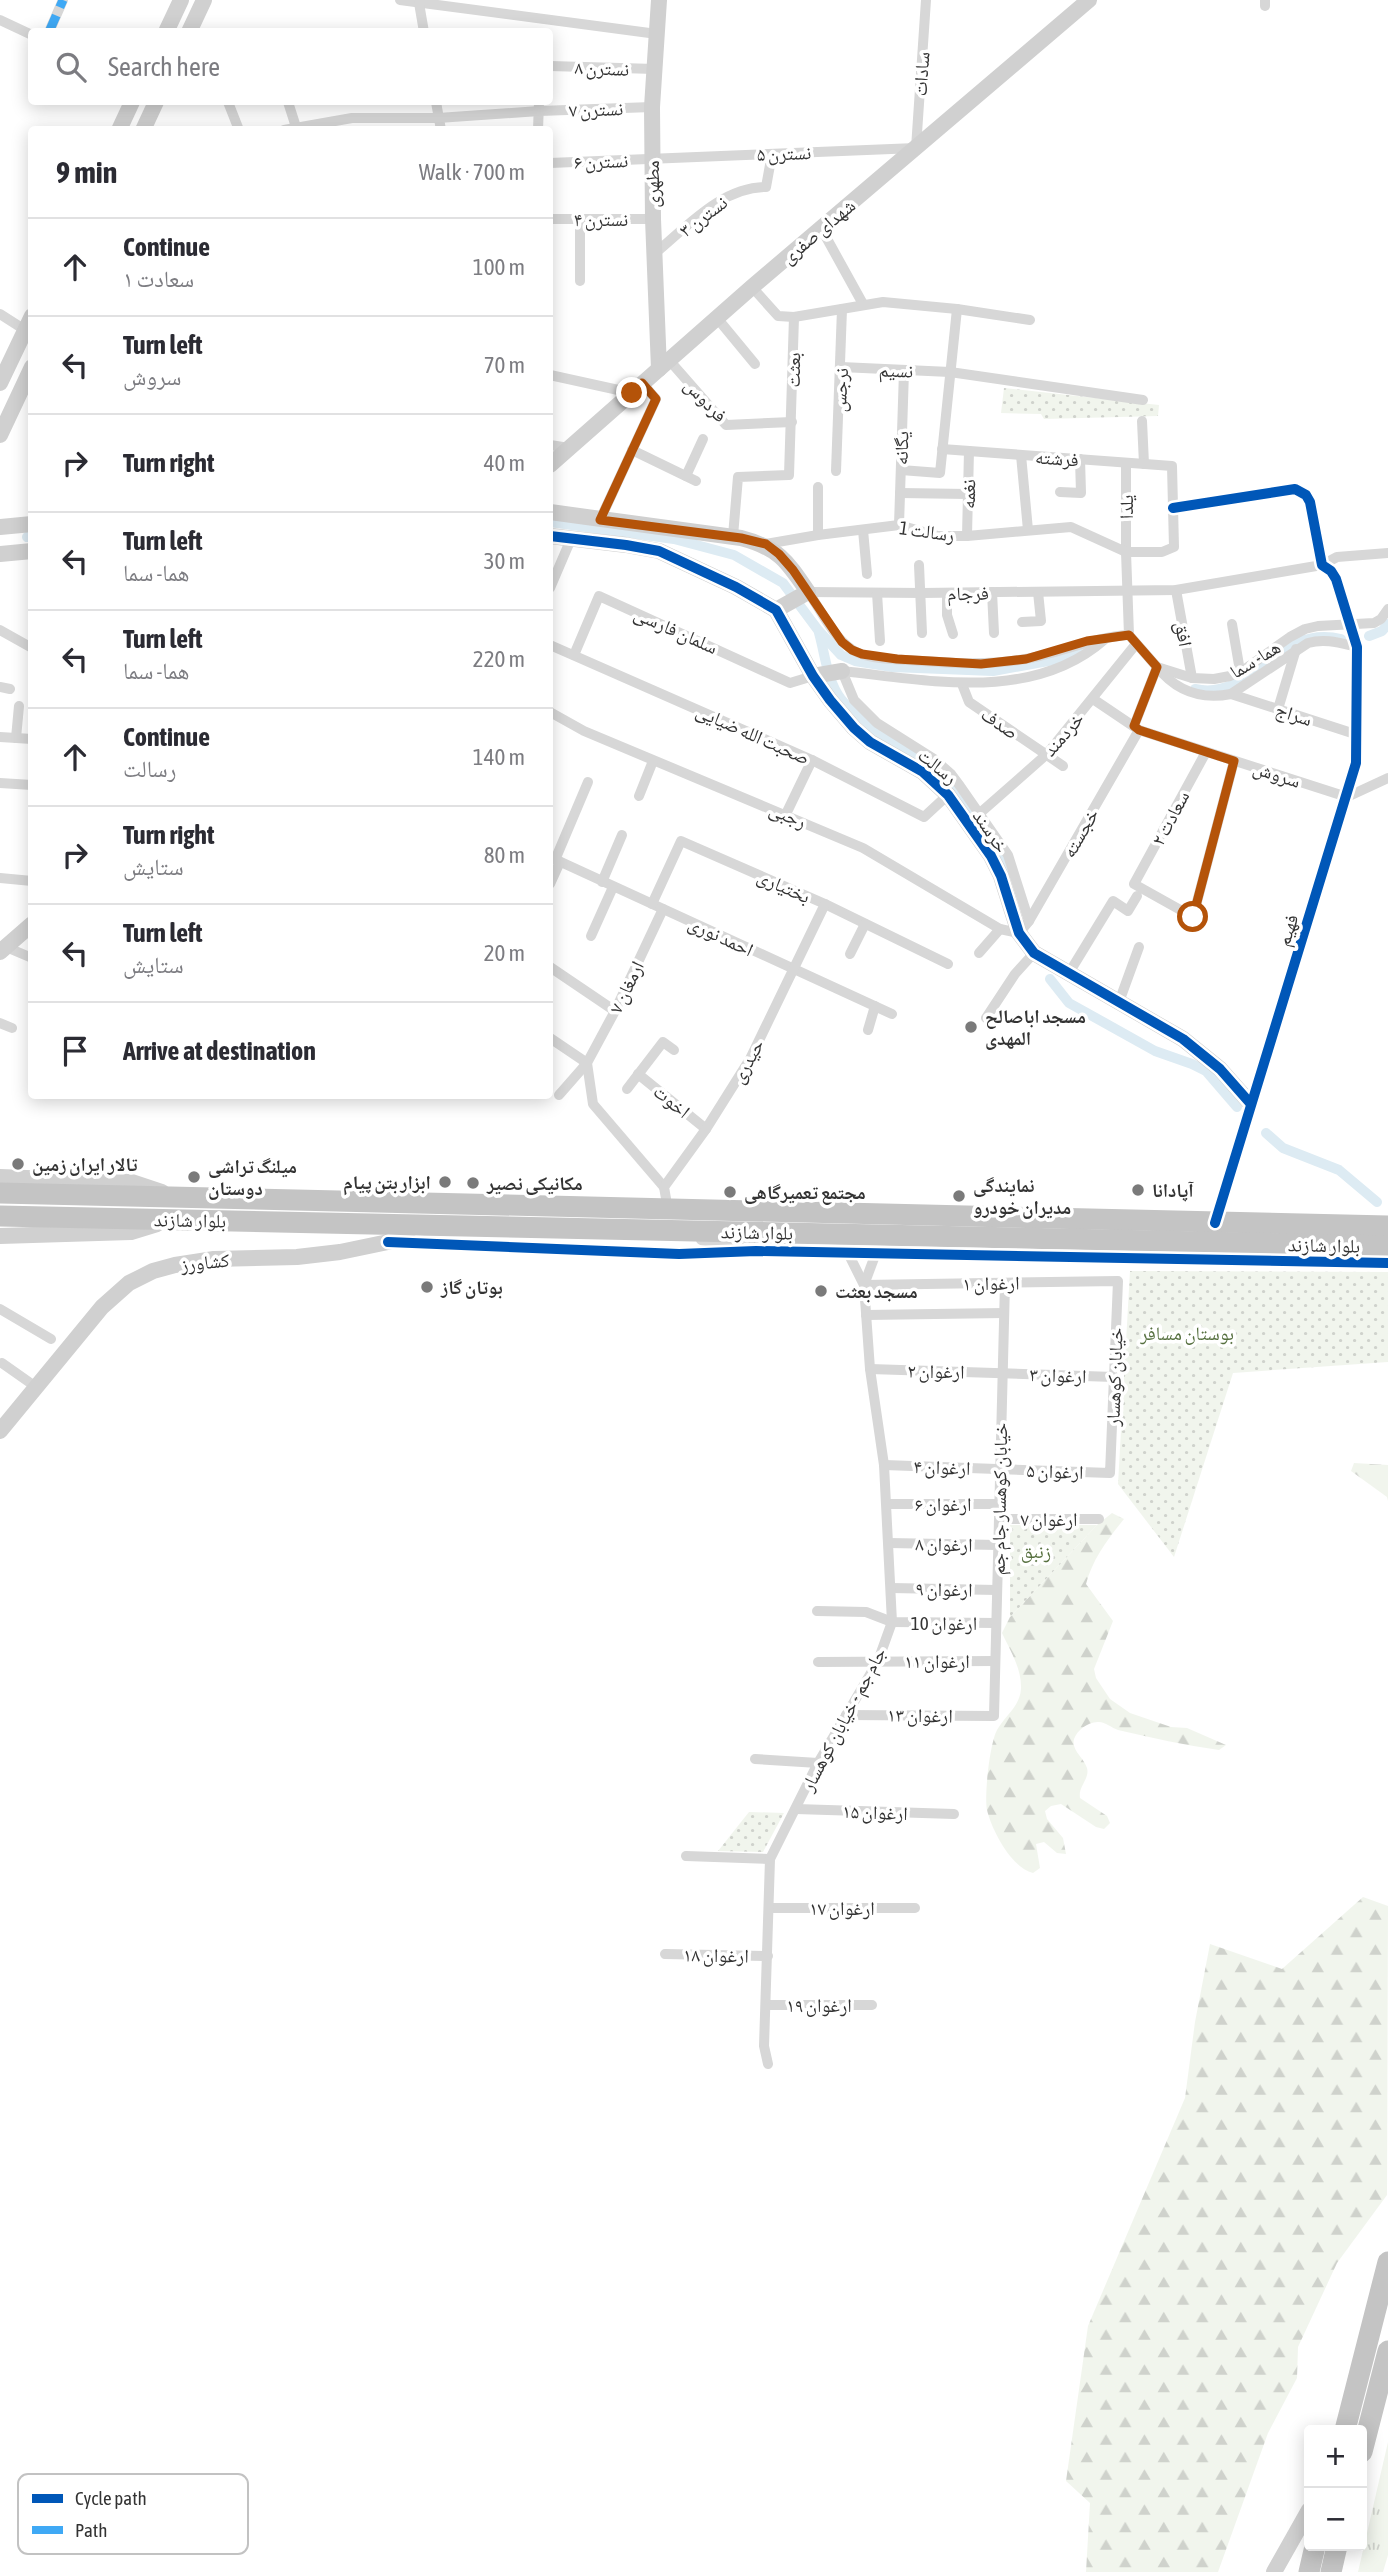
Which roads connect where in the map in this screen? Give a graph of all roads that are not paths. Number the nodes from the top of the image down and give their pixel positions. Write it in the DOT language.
graph roads {
  1 [pos="63,0"];
  2 [pos="181,0"];
  3 [pos="204,0"];
  4 [pos="400,0"];
  5 [pos="659,0"];
  6 [pos="926,0"];
  7 [pos="1089,0"];
  8 [pos="419,3"];
  9 [pos="441,3"];
  10 [pos="533,18"];
  11 [pos="0,20"];
  12 [pos="51,28"];
  13 [pos="168,28"];
  14 [pos="191,28"];
  15 [pos="423,28"];
  16 [pos="534,28"];
  17 [pos="28,33"];
  18 [pos="657,34"];
  19 [pos="553,66"];
  20 [pos="655,69"];
  21 [pos="131,105"];
  22 [pos="155,105"];
  23 [pos="229,105"];
  24 [pos="289,105"];
  25 [pos="437,105"];
  26 [pos="539,106"];
  27 [pos="652,107"];
  28 [pos="353,124"];
  29 [pos="440,124"];
  30 [pos="121,126"];
  31 [pos="145,126"];
  32 [pos="238,126"];
  33 [pos="296,126"];
  34 [pos="315,126"];
  35 [pos="538,126"];
  36 [pos="916,148"];
  37 [pos="772,154"];
  38 [pos="652,159"];
  39 [pos="553,163"];
  40 [pos="553,219"];
  41 [pos="580,219"];
  42 [pos="653,219"];
  43 [pos="821,228"];
  44 [pos="654,254"];
  45 [pos="580,281"];
  46 [pos="752,287"];
  47 [pos="863,304"];
  48 [pos="842,309"];
  49 [pos="957,309"];
  50 [pos="0,314"];
  51 [pos="794,317"];
  52 [pos="716,318"];
  53 [pos="1030,320"];
  54 [pos="27,335"];
  55 [pos="664,364"];
  56 [pos="755,364"];
  57 [pos="841,367"];
  58 [pos="904,371"];
  59 [pos="950,372"];
  60 [pos="553,375"];
  61 [pos="28,376"];
  62 [pos="0,383"];
  63 [pos="637,388"];
  64 [pos="1143,400"];
  65 [pos="1142,421"];
  66 [pos="792,422"];
  67 [pos="0,435"];
  68 [pos="703,439"];
  69 [pos="553,445"];
  70 [pos="569,448"];
  71 [pos="942,449"];
  72 [pos="632,450"];
  73 [pos="969,451"];
  74 [pos="1021,455"];
  75 [pos="1080,459"];
  76 [pos="553,463"];
  77 [pos="1126,463"];
  78 [pos="1144,464"];
  79 [pos="901,470"];
  80 [pos="836,471"];
  81 [pos="818,487"];
  82 [pos="1060,492"];
  83 [pos="900,493"];
  84 [pos="968,494"];
  85 [pos="1173,508"];
  86 [pos="553,512"];
  87 [pos="600,520"];
  88 [pos="28,524"];
  89 [pos="899,525"];
  90 [pos="7,527"];
  91 [pos="863,530"];
  92 [pos="1028,530"];
  93 [pos="818,535"];
  94 [pos="553,536"];
  95 [pos="733,536"];
  96 [pos="967,536"];
  97 [pos="571,539"];
  98 [pos="766,544"];
  99 [pos="28,551"];
  100 [pos="1126,552"];
  101 [pos="1388,553"];
  102 [pos="7,554"];
  103 [pos="919,565"];
  104 [pos="1322,565"];
  105 [pos="867,574"];
  106 [pos="553,581"];
  107 [pos="1128,590"];
  108 [pos="1176,590"];
  109 [pos="808,592"];
  110 [pos="992,592"];
  111 [pos="1038,592"];
  112 [pos="877,593"];
  113 [pos="922,593"];
  114 [pos="947,593"];
  115 [pos="1388,608"];
  116 [pos="776,610"];
  117 [pos="1022,622"];
  118 [pos="1232,624"];
  119 [pos="1352,627"];
  120 [pos="0,630"];
  121 [pos="922,633"];
  122 [pos="994,633"];
  123 [pos="953,634"];
  124 [pos="1104,640"];
  125 [pos="1133,640"];
  126 [pos="880,641"];
  127 [pos="1356,645"];
  128 [pos="28,646"];
  129 [pos="553,646"];
  130 [pos="1296,649"];
  131 [pos="574,655"];
  132 [pos="1157,667"];
  133 [pos="842,671"];
  134 [pos="1240,671"];
  135 [pos="813,676"];
  136 [pos="1192,678"];
  137 [pos="962,684"];
  138 [pos="1231,694"];
  139 [pos="1093,699"];
  140 [pos="19,706"];
  141 [pos="1278,709"];
  142 [pos="553,714"];
  143 [pos="1136,728"];
  144 [pos="1358,735"];
  145 [pos="0,737"];
  146 [pos="16,738"];
  147 [pos="28,739"];
  148 [pos="1206,752"];
  149 [pos="1046,754"];
  150 [pos="812,760"];
  151 [pos="653,761"];
  152 [pos="1234,761"];
  153 [pos="1063,766"];
  154 [pos="1388,778"];
  155 [pos="588,782"];
  156 [pos="0,783"];
  157 [pos="28,785"];
  158 [pos="954,790"];
  159 [pos="639,796"];
  160 [pos="1348,797"];
  161 [pos="980,813"];
  162 [pos="786,814"];
  163 [pos="622,835"];
  164 [pos="555,860"];
  165 [pos="0,878"];
  166 [pos="28,881"];
  167 [pos="602,881"];
  168 [pos="613,887"];
  169 [pos="1137,896"];
  170 [pos="652,904"];
  171 [pos="825,904"];
  172 [pos="663,909"];
  173 [pos="865,923"];
  174 [pos="1024,927"];
  175 [pos="28,928"];
  176 [pos="1000,929"];
  177 [pos="591,936"];
  178 [pos="1139,947"];
  179 [pos="3,950"];
  180 [pos="979,953"];
  181 [pos="1034,953"];
  182 [pos="850,954"];
  183 [pos="28,957"];
  184 [pos="948,964"];
  185 [pos="553,969"];
  186 [pos="794,970"];
  187 [pos="1069,973"];
  188 [pos="1119,1002"];
  189 [pos="875,1006"];
  190 [pos="615,1011"];
  191 [pos="892,1014"];
  192 [pos="986,1018"];
  193 [pos="0,1023"];
  194 [pos="12,1028"];
  195 [pos="868,1030"];
  196 [pos="553,1040"];
  197 [pos="674,1050"];
  198 [pos="587,1063"];
  199 [pos="638,1074"];
  200 [pos="627,1089"];
  201 [pos="559,1095"];
  202 [pos="1250,1103"];
  203 [pos="706,1129"];
  204 [pos="0,1177"];
  205 [pos="664,1187"];
  206 [pos="0,1193"];
  207 [pos="174,1196"];
  208 [pos="668,1210"];
  209 [pos="0,1216"];
  210 [pos="172,1220"];
  211 [pos="1215,1223"];
  212 [pos="418,1225"];
  213 [pos="1388,1226"];
  214 [pos="649,1229"];
  215 [pos="0,1236"];
  216 [pos="388,1242"];
  217 [pos="1388,1246"];
  218 [pos="1004,1247"];
  219 [pos="756,1251"];
  220 [pos="848,1253"];
  221 [pos="876,1253"];
  222 [pos="1388,1264"];
  223 [pos="1118,1281"];
  224 [pos="1005,1283"];
  225 [pos="864,1285"];
  226 [pos="0,1309"];
  227 [pos="1004,1313"];
  228 [pos="866,1315"];
  229 [pos="51,1339"];
  230 [pos="2,1363"];
  231 [pos="870,1369"];
  232 [pos="1002,1372"];
  233 [pos="1114,1377"];
  234 [pos="36,1387"];
  235 [pos="0,1431"];
  236 [pos="884,1465"];
  237 [pos="1000,1469"];
  238 [pos="1110,1473"];
  239 [pos="887,1504"];
  240 [pos="999,1504"];
  241 [pos="999,1519"];
  242 [pos="1099,1519"];
  243 [pos="889,1543"];
  244 [pos="998,1545"];
  245 [pos="891,1588"];
  246 [pos="997,1590"];
  247 [pos="817,1611"];
  248 [pos="892,1622"];
  249 [pos="996,1623"];
  250 [pos="878,1661"];
  251 [pos="995,1661"];
  252 [pos="818,1662"];
  253 [pos="846,1715"];
  254 [pos="994,1716"];
  255 [pos="755,1759"];
  256 [pos="818,1763"];
  257 [pos="796,1809"];
  258 [pos="954,1814"];
  259 [pos="686,1856"];
  260 [pos="770,1859"];
  261 [pos="769,1908"];
  262 [pos="915,1908"];
  263 [pos="665,1954"];
  264 [pos="768,1956"];
  265 [pos="766,2005"];
  266 [pos="872,2005"];
  267 [pos="768,2063"];
  268 [pos="1388,2262"];
  269 [pos="1388,2351"];
  270 [pos="1346,2425"];
  271 [pos="1367,2433"];
  272 [pos="1304,2519"];
  273 [pos="1298,2530"];
  274 [pos="1314,2551"];
  275 [pos="1336,2551"];
  276 [pos="1274,2572"];
  277 [pos="1287,2572"];
  278 [pos="1309,2572"];
  279 [pos="1331,2572"];
  1 -- 12 [label="street"];
  2 -- 13 [label="street"];
  3 -- 14 [label="street"];
  4 -- 8 [label="street"];
  5 -- 18 [label="street, مطهری"];
  6 -- 36 [label="street, سادات"];
  7 -- 36 [label="street, شهدای صفری"];
  8 -- 9 [label="street"];
  8 -- 15 [label="street"];
  9 -- 10 [label="street"];
  10 -- 16 [label="street"];
  10 -- 18 [label="street"];
  11 -- 17 [label="street"];
  18 -- 20 [label="street, مطهری"];
  19 -- 20 [label="street, نسترن ۸"];
  20 -- 27 [label="street, مطهری"];
  21 -- 30 [label="street"];
  22 -- 31 [label="street"];
  23 -- 32 [label="street"];
  24 -- 33 [label="street"];
  25 -- 29 [label="street"];
  26 -- 27 [label="street, نسترن ۷"];
  26 -- 29 [label="street, نسترن ۷"];
  26 -- 35 [label="street"];
  27 -- 38 [label="street, مطهری"];
  28 -- 29 [label="street, نسترن ۷"];
  28 -- 34 [label="street, نسترن ۷"];
  36 -- 37 [label="street, نسترن ۵"];
  36 -- 43 [label="street, شهدای صفری"];
  37 -- 38 [label="street, نسترن ۵"];
  37 -- 44 [label="street, نسترن ۳"];
  38 -- 39 [label="street, نسترن ۶"];
  38 -- 42 [label="street, مطهری"];
  40 -- 41 [label="street, نسترن ۴"];
  41 -- 42 [label="street, نسترن ۴"];
  41 -- 45 [label="street"];
  42 -- 44 [label="street, مطهری"];
  43 -- 46 [label="street, شهدای صفری"];
  43 -- 47 [label="street"];
  44 -- 55 [label="street, مطهری"];
  46 -- 51 [label="street"];
  46 -- 52 [label="street, شهدای صفری"];
  47 -- 48 [label="street"];
  47 -- 49 [label="street"];
  48 -- 51 [label="street"];
  48 -- 57 [label="street, نرجس"];
  49 -- 53 [label="street"];
  49 -- 59 [label="street"];
  50 -- 54 [label="street"];
  51 -- 66 [label="street, بعثت"];
  52 -- 55 [label="street, شهدای صفری"];
  52 -- 56 [label="street"];
  54 -- 62 [label="street"];
  55 -- 63 [label="street, شهدای صفری"];
  55 -- 66 [label="street, فردوس"];
  57 -- 58 [label="street, نسیم"];
  57 -- 80 [label="street, نرجس"];
  58 -- 59 [label="street, نسیم"];
  58 -- 79 [label="street, یگانه"];
  59 -- 64 [label="street, نسیم"];
  59 -- 71 [label="street"];
  60 -- 63 [label="street"];
  61 -- 67 [label="street"];
  63 -- 70 [label="street, شهدای صفری"];
  63 -- 72 [label="street"];
  65 -- 78 [label="street"];
  66 -- 95 [label="street, بعثت"];
  68 -- 72 [label="street"];
  69 -- 70 [label="street"];
  70 -- 76 [label="street, شهدای صفری"];
  71 -- 73 [label="street, فرشته"];
  71 -- 79 [label="street"];
  72 -- 87 [label="street"];
  73 -- 74 [label="street, فرشته"];
  73 -- 84 [label="street, نغمه"];
  74 -- 75 [label="street, فرشته"];
  74 -- 92 [label="street"];
  75 -- 77 [label="street, فرشته"];
  75 -- 82 [label="street"];
  77 -- 78 [label="street, فرشته"];
  77 -- 100 [label="street, یلدا"];
  78 -- 85 [label="street, فرشته"];
  79 -- 83 [label="street, یگانه"];
  81 -- 93 [label="street"];
  83 -- 84 [label="street"];
  83 -- 89 [label="street, یگانه"];
  84 -- 96 [label="street, نغمه"];
  85 -- 100 [label="street"];
  85 -- 104 [label="street"];
  86 -- 87 [label="street"];
  87 -- 95 [label="street"];
  88 -- 90 [label="street"];
  89 -- 91 [label="street, رسالت 1"];
  89 -- 96 [label="street, رسالت 1"];
  90 -- 102 [label="street"];
  91 -- 93 [label="street, رسالت 1"];
  91 -- 105 [label="street"];
  92 -- 96 [label="street, رسالت 1"];
  92 -- 100 [label="street, رسالت 1"];
  93 -- 98 [label="street, رسالت 1"];
  94 -- 97 [label="street"];
  95 -- 98 [label="street"];
  97 -- 106 [label="street"];
  97 -- 116 [label="street"];
  98 -- 109 [label="street"];
  99 -- 102 [label="street"];
  100 -- 107 [label="street, یلدا"];
  101 -- 104 [label="street"];
  103 -- 113 [label="street"];
  104 -- 108 [label="street"];
  104 -- 119 [label="street"];
  107 -- 108 [label="street, فرجام"];
  107 -- 111 [label="street, فرجام"];
  107 -- 125 [label="street, یلدا"];
  108 -- 136 [label="street, افق"];
  109 -- 112 [label="street, فرجام"];
  109 -- 116 [label="street"];
  109 -- 124 [label="street"];
  110 -- 111 [label="street, فرجام"];
  110 -- 114 [label="street, فرجام"];
  110 -- 122 [label="street"];
  111 -- 117 [label="street"];
  112 -- 113 [label="street, فرجام"];
  112 -- 126 [label="street"];
  113 -- 114 [label="street, فرجام"];
  113 -- 121 [label="street"];
  114 -- 123 [label="street"];
  115 -- 119 [label="street, هما- سما"];
  116 -- 135 [label="street, رسالت"];
  118 -- 134 [label="street"];
  119 -- 127 [label="street, فهیم"];
  119 -- 134 [label="street, هما- سما"];
  120 -- 128 [label="street"];
  124 -- 125 [label="street"];
  124 -- 137 [label="street"];
  125 -- 132 [label="street"];
  125 -- 139 [label="street, خردمند"];
  127 -- 130 [label="street"];
  127 -- 144 [label="street, فهیم"];
  129 -- 131 [label="street, صحبت الله ضیایی"];
  130 -- 138 [label="street"];
  130 -- 141 [label="street"];
  131 -- 135 [label="street, سلمان فارسی"];
  131 -- 150 [label="street, صحبت الله ضیایی"];
  132 -- 136 [label="street, هما- سما"];
  132 -- 138 [label="street"];
  132 -- 143 [label="street, خجسته"];
  133 -- 135 [label="street"];
  133 -- 137 [label="street"];
  133 -- 158 [label="street, خرسند"];
  134 -- 136 [label="street, هما- سما"];
  135 -- 158 [label="street, رسالت"];
  137 -- 149 [label="street, صدف"];
  138 -- 141 [label="street, سراج"];
  139 -- 143 [label="street, سروش"];
  139 -- 149 [label="street, خردمند"];
  140 -- 146 [label="street"];
  141 -- 144 [label="street, سراج"];
  142 -- 151 [label="street, رجبی"];
  143 -- 148 [label="street, سروش"];
  143 -- 174 [label="street, خجسته"];
  144 -- 160 [label="street, فهیم"];
  145 -- 146 [label="street"];
  146 -- 147 [label="street"];
  148 -- 152 [label="street, سروش"];
  148 -- 152 [label="street, سعادت ۲"];
  149 -- 153 [label="street, صدف"];
  149 -- 161 [label="street, خردمند"];
  150 -- 158 [label="street, صحبت الله ضیایی"];
  150 -- 162 [label="street"];
  151 -- 159 [label="street"];
  151 -- 162 [label="street, رجبی"];
  152 -- 160 [label="street, سروش"];
  154 -- 160 [label="street"];
  155 -- 164 [label="street"];
  156 -- 157 [label="street"];
  158 -- 161 [label="street, خرسند"];
  158 -- 174 [label="street, رسالت"];
  160 -- 202 [label="street, فهیم"];
  161 -- 174 [label="street, خرسند"];
  162 -- 176 [label="street, رجبی"];
  163 -- 167 [label="street"];
  164 -- 167 [label="street, احمد نوری"];
  165 -- 166 [label="street"];
  167 -- 168 [label="street, احمد نوری"];
  168 -- 170 [label="street, احمد نوری"];
  168 -- 177 [label="street"];
  169 -- 187 [label="street"];
  170 -- 171 [label="street, بختیاری"];
  170 -- 172 [label="street, احمد نوری"];
  171 -- 173 [label="street, بختیاری"];
  171 -- 186 [label="street, حیدری"];
  172 -- 186 [label="street, احمد نوری"];
  172 -- 190 [label="street, ارمغان ۷"];
  173 -- 182 [label="street"];
  173 -- 184 [label="street, بختیاری"];
  174 -- 176 [label="street, رجبی"];
  174 -- 181 [label="street, رسالت"];
  175 -- 179 [label="street"];
  176 -- 180 [label="street"];
  178 -- 188 [label="street"];
  179 -- 183 [label="street"];
  181 -- 187 [label="street, رسالت"];
  181 -- 192 [label="street"];
  185 -- 190 [label="street"];
  186 -- 189 [label="street, احمد نوری"];
  186 -- 203 [label="street, حیدری"];
  187 -- 188 [label="street, رسالت"];
  188 -- 202 [label="street, رسالت"];
  189 -- 191 [label="street, احمد نوری"];
  189 -- 195 [label="street"];
  190 -- 198 [label="street, ارمغان ۷"];
  193 -- 194 [label="street"];
  196 -- 198 [label="street"];
  197 -- 199 [label="street"];
  198 -- 201 [label="street, ارمغان ۷"];
  198 -- 205 [label="street"];
  199 -- 200 [label="street"];
  199 -- 203 [label="street, اخوت"];
  202 -- 211 [label="street, فهیم"];
  203 -- 205 [label="street, حیدری"];
  204 -- 207 [label="street"];
  205 -- 208 [label="street"];
  206 -- 207 [label="highway, بلوار شازند"];
  207 -- 208 [label="highway, بلوار شازند"];
  208 -- 211 [label="highway, بلوار شازند"];
  209 -- 210 [label="highway, بلوار شازند"];
  210 -- 212 [label="highway, بلوار شازند"];
  210 -- 215 [label="street"];
  211 -- 213 [label="highway, بلوار شازند"];
  212 -- 214 [label="highway, بلوار شازند"];
  212 -- 216 [label="street, کشاورز"];
  214 -- 218 [label="highway, بلوار شازند"];
  214 -- 219 [label="street"];
  216 -- 219 [label="street"];
  216 -- 234 [label="street, کشاورز"];
  217 -- 218 [label="highway, بلوار شازند"];
  218 -- 221 [label="street"];
  218 -- 222 [label="street"];
  219 -- 220 [label="street"];
  220 -- 221 [label="street"];
  220 -- 225 [label="street"];
  221 -- 225 [label="street"];
  223 -- 224 [label="street, ارغوان ۱"];
  223 -- 233 [label="street, خیابان کوهسار"];
  224 -- 225 [label="street, ارغوان ۱"];
  224 -- 227 [label="street, خیابان کوهسار جام جم"];
  225 -- 228 [label="street, جام جم - خیابان کوهسار"];
  226 -- 229 [label="street"];
  227 -- 228 [label="street"];
  227 -- 232 [label="street, خیابان کوهسار جام جم"];
  228 -- 231 [label="street, جام جم - خیابان کوهسار"];
  230 -- 234 [label="street"];
  231 -- 232 [label="street, ارغوان ۲"];
  231 -- 236 [label="street, جام جم - خیابان کوهسار"];
  232 -- 233 [label="street, ارغوان ۳"];
  232 -- 237 [label="street, خیابان کوهسار جام جم"];
  233 -- 238 [label="street, خیابان کوهسار"];
  234 -- 235 [label="street, کشاورز"];
  236 -- 237 [label="street, ارغوان ۴"];
  236 -- 239 [label="street, جام جم - خیابان کوهسار"];
  237 -- 238 [label="street, ارغوان ۵"];
  237 -- 240 [label="street, خیابان کوهسار جام جم"];
  239 -- 240 [label="street, ارغوان ۶"];
  239 -- 243 [label="street, جام جم - خیابان کوهسار"];
  240 -- 241 [label="street, خیابان کوهسار جام جم"];
  241 -- 242 [label="street, ارغوان ۷"];
  241 -- 244 [label="street, خیابان کوهسار جام جم"];
  243 -- 244 [label="street, ارغوان ۸"];
  243 -- 245 [label="street, جام جم - خیابان کوهسار"];
  244 -- 246 [label="street, خیابان کوهسار جام جم"];
  245 -- 246 [label="street, ارغوان ۹"];
  245 -- 248 [label="street, جام جم - خیابان کوهسار"];
  246 -- 249 [label="street, خیابان کوهسار جام جم"];
  247 -- 248 [label="street, ارغوان 10"];
  248 -- 249 [label="street, ارغوان 10"];
  248 -- 250 [label="street, جام جم - خیابان کوهسار"];
  249 -- 251 [label="street, خیابان کوهسار جام جم"];
  250 -- 251 [label="street, ارغوان ۱۱"];
  250 -- 252 [label="street, ارغوان ۱۱"];
  250 -- 253 [label="street, جام جم - خیابان کوهسار"];
  251 -- 254 [label="street, خیابان کوهسار جام جم"];
  253 -- 254 [label="street, ارغوان ۱۳"];
  253 -- 256 [label="street, جام جم - خیابان کوهسار"];
  255 -- 256 [label="street"];
  256 -- 257 [label="street, جام جم - خیابان کوهسار"];
  257 -- 258 [label="street, ارغوان ۱۵"];
  257 -- 260 [label="street, جام جم - خیابان کوهسار"];
  259 -- 260 [label="street"];
  260 -- 261 [label="street, جام جم - خیابان کوهسار"];
  261 -- 262 [label="street, ارغوان ۱۷"];
  261 -- 264 [label="street, جام جم - خیابان کوهسار"];
  263 -- 264 [label="street, ارغوان ۱۸"];
  264 -- 265 [label="street, جام جم - خیابان کوهسار"];
  265 -- 266 [label="street, ارغوان ۱۹"];
  265 -- 267 [label="street, جام جم - خیابان کوهسار"];
  268 -- 270 [label="highway"];
  269 -- 271 [label="highway"];
  272 -- 273 [label="street"];
  273 -- 276 [label="street"];
  273 -- 277 [label="street"];
  274 -- 278 [label="highway"];
  275 -- 279 [label="highway"];
}
